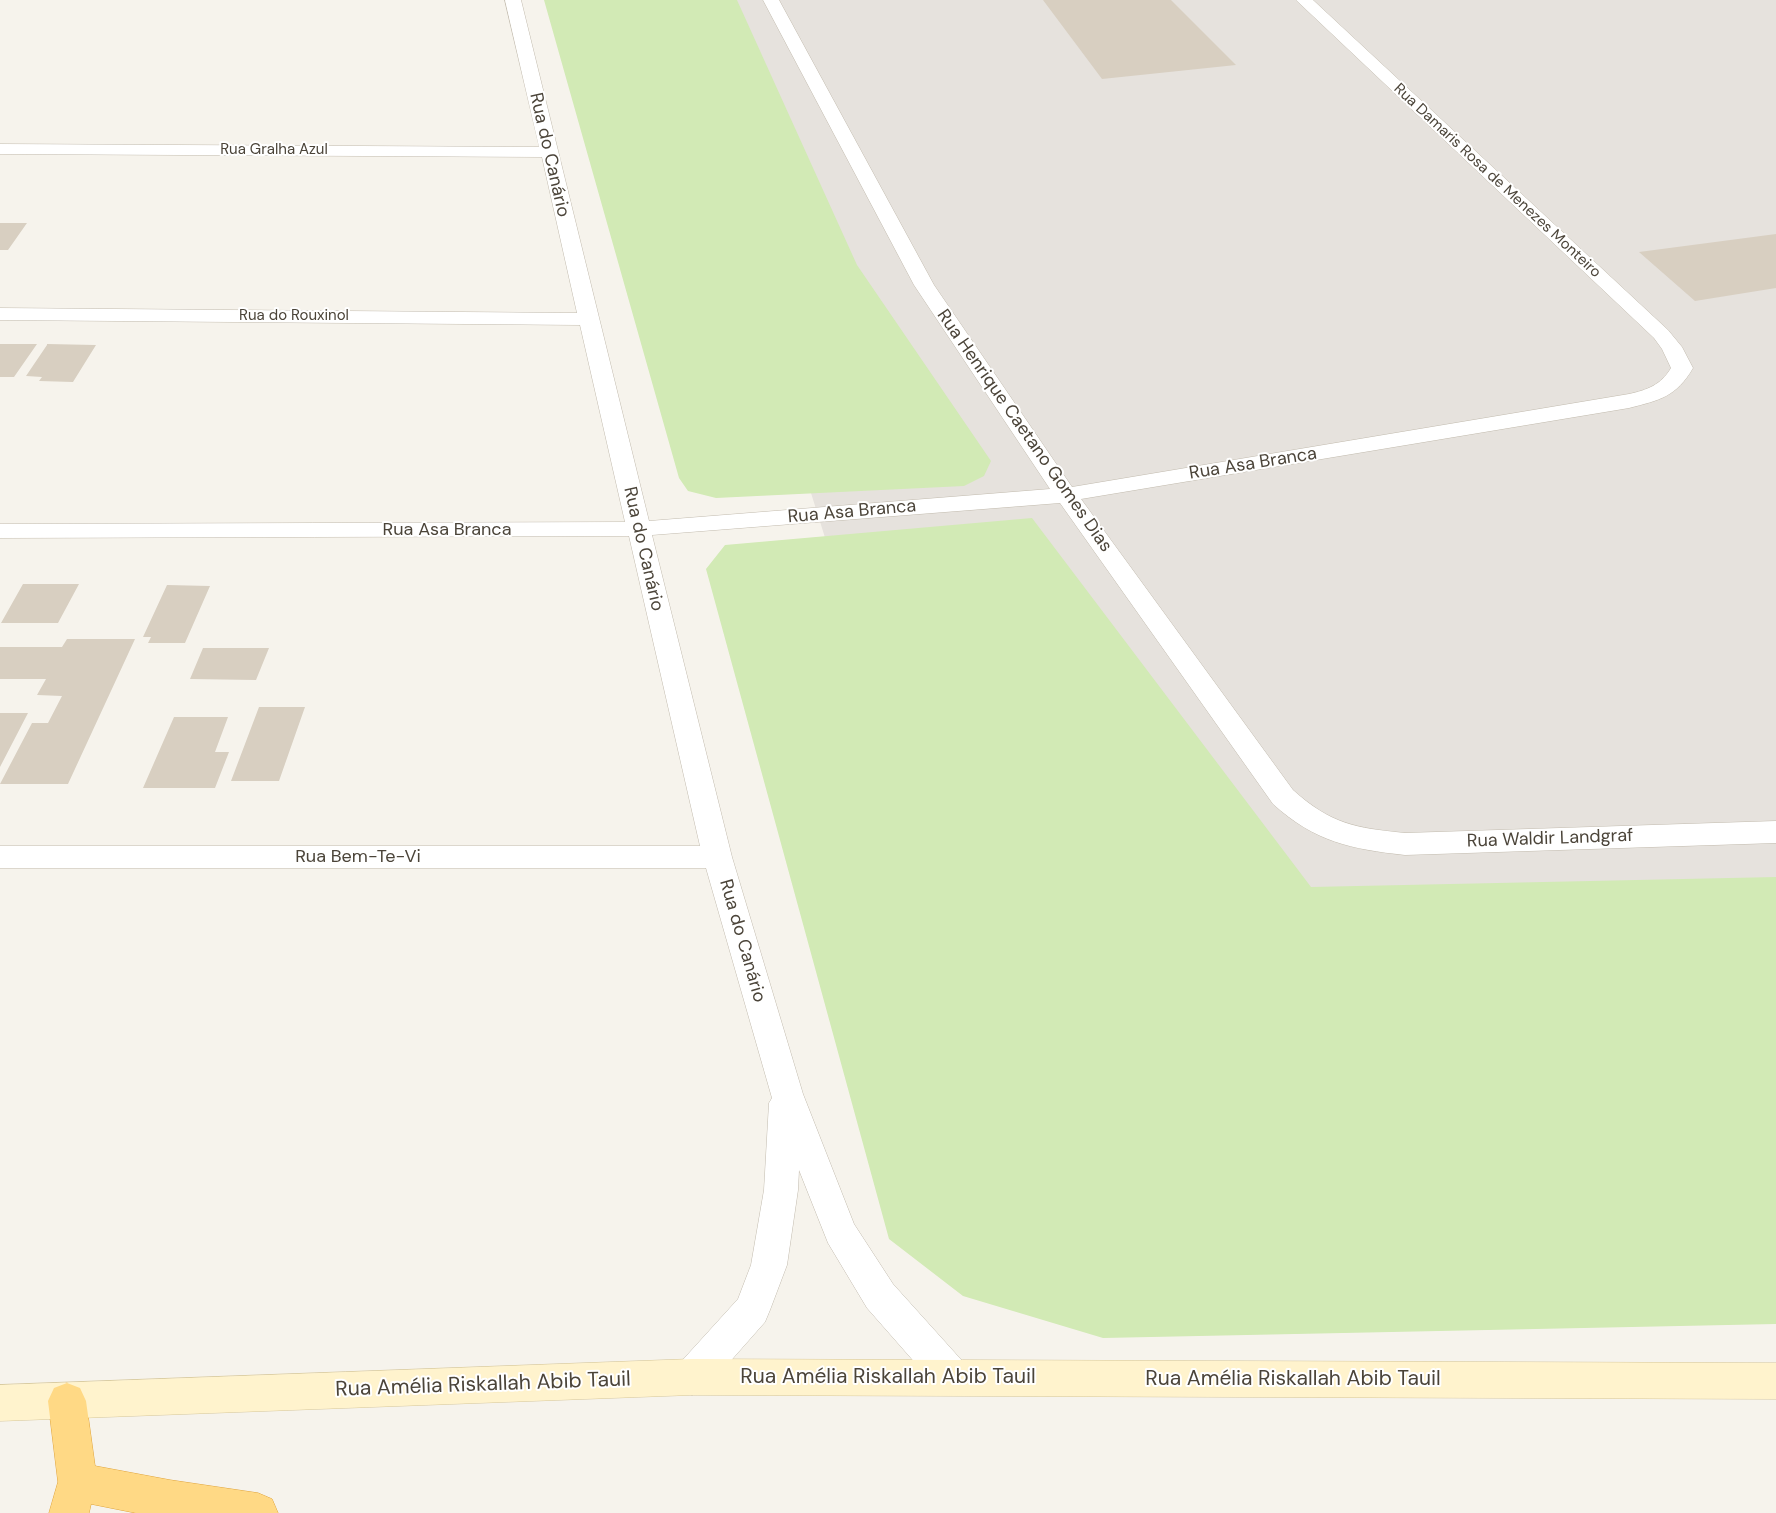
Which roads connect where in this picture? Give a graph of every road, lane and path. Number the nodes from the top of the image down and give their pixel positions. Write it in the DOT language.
graph roads {
  1 [pos="513,0"];
  2 [pos="771,0"];
  3 [pos="1304,0"];
  4 [pos="0,149"];
  5 [pos="548,152"];
  6 [pos="0,314"];
  7 [pos="588,319"];
  8 [pos="1682,368"];
  9 [pos="1066,495"];
  10 [pos="638,529"];
  11 [pos="0,532"];
  12 [pos="1325,828"];
  13 [pos="1776,832"];
  14 [pos="0,857"];
  15 [pos="717,857"];
  16 [pos="786,1094"];
  17 [pos="692,1377"];
  18 [pos="952,1377"];
  19 [pos="1776,1381"];
  20 [pos="66,1401"];
  21 [pos="0,1402"];
  22 [pos="73,1497"];
  23 [pos="258,1513"];
  1 -- 5 [label="street, Rua do Canário"];
  2 -- 9 [label="street, Rua Henrique Caetano Gomes Dias"];
  3 -- 8 [label="street, Rua Damaris Rosa de Menezes Monteiro"];
  4 -- 5 [label="street, Rua Gralha Azul"];
  5 -- 7 [label="street, Rua do Canário"];
  6 -- 7 [label="street, Rua do Rouxinol"];
  7 -- 10 [label="street, Rua do Canário"];
  8 -- 9 [label="street, Rua Asa Branca"];
  9 -- 10 [label="street, Rua Asa Branca"];
  9 -- 12 [label="street, Rua Henrique Caetano Gomes Dias"];
  10 -- 11 [label="street, Rua Asa Branca"];
  10 -- 15 [label="street, Rua do Canário"];
  12 -- 13 [label="street, Rua Waldir Landgraf"];
  14 -- 15 [label="street, Rua Bem-Te-Vi"];
  15 -- 16 [label="street, Rua do Canário"];
  16 -- 17 [label="street"];
  16 -- 18 [label="street"];
  17 -- 18 [label="main road, Rua Amélia Riskallah Abib Tauil"];
  17 -- 20 [label="main road, Rua Amélia Riskallah Abib Tauil"];
  18 -- 19 [label="main road, Rua Amélia Riskallah Abib Tauil"];
  20 -- 21 [label="main road, Rua Amélia Riskallah Abib Tauil"];
  20 -- 22 [label="highway"];
  22 -- 23 [label="highway"];
}
